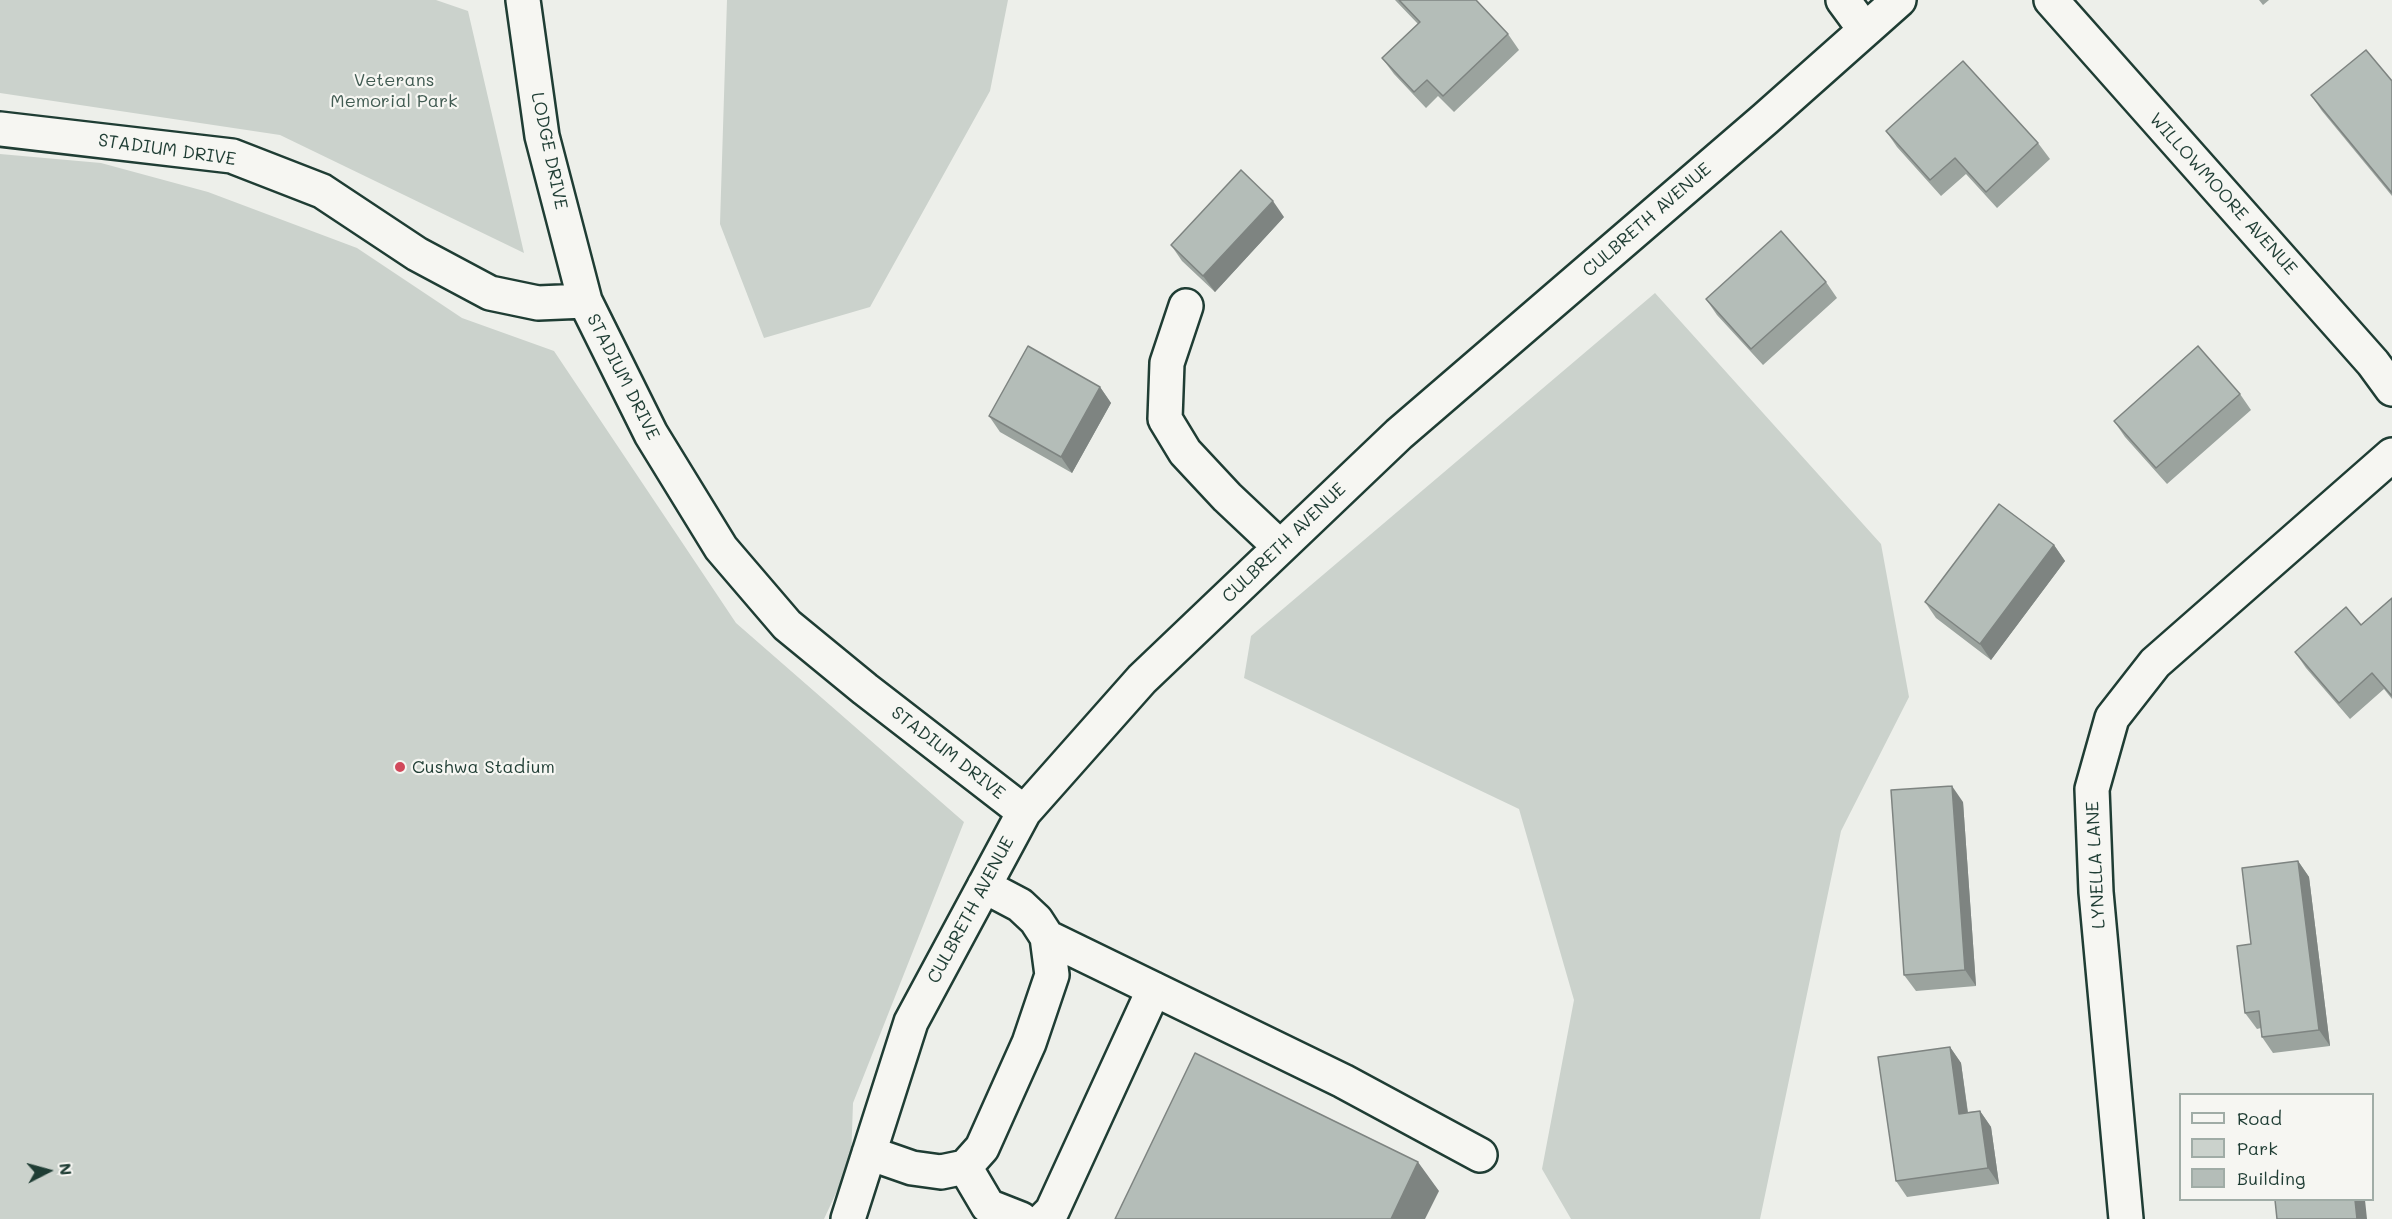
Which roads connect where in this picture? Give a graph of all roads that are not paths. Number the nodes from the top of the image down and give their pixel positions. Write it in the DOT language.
graph roads {
  1 [pos="523,0"];
  2 [pos="1843,0"];
  3 [pos="1899,0"];
  4 [pos="2051,0"];
  5 [pos="1865,30"];
  6 [pos="0,129"];
  7 [pos="585,301"];
  8 [pos="1186,306"];
  9 [pos="2392,389"];
  10 [pos="2392,455"];
  11 [pos="1280,547"];
  12 [pos="1024,812"];
  13 [pos="984,886"];
  14 [pos="1047,937"];
  15 [pos="1154,989"];
  16 [pos="869,1153"];
  17 [pos="1480,1155"];
  18 [pos="965,1167"];
  19 [pos="848,1219"];
  20 [pos="1021,1219"];
  21 [pos="1044,1219"];
  22 [pos="2126,1219"];
  1 -- 7 [label="street, LODGE DRIVE"];
  2 -- 5 [label="street"];
  3 -- 5 [label="street, CULBRETH AVENUE"];
  4 -- 9 [label="street, WILLOWMOORE AVENUE"];
  5 -- 11 [label="street, CULBRETH AVENUE"];
  6 -- 7 [label="street, STADIUM DRIVE"];
  7 -- 12 [label="street, STADIUM DRIVE"];
  8 -- 11 [label="street"];
  10 -- 22 [label="street, LYNELLA LANE"];
  11 -- 12 [label="street, CULBRETH AVENUE"];
  12 -- 13 [label="street, CULBRETH AVENUE"];
  13 -- 14 [label="street"];
  13 -- 16 [label="street, CULBRETH AVENUE"];
  14 -- 15 [label="street"];
  14 -- 18 [label="street"];
  15 -- 17 [label="street"];
  15 -- 21 [label="street"];
  16 -- 18 [label="street"];
  16 -- 19 [label="street, CULBRETH AVENUE"];
  18 -- 20 [label="street"];
}
